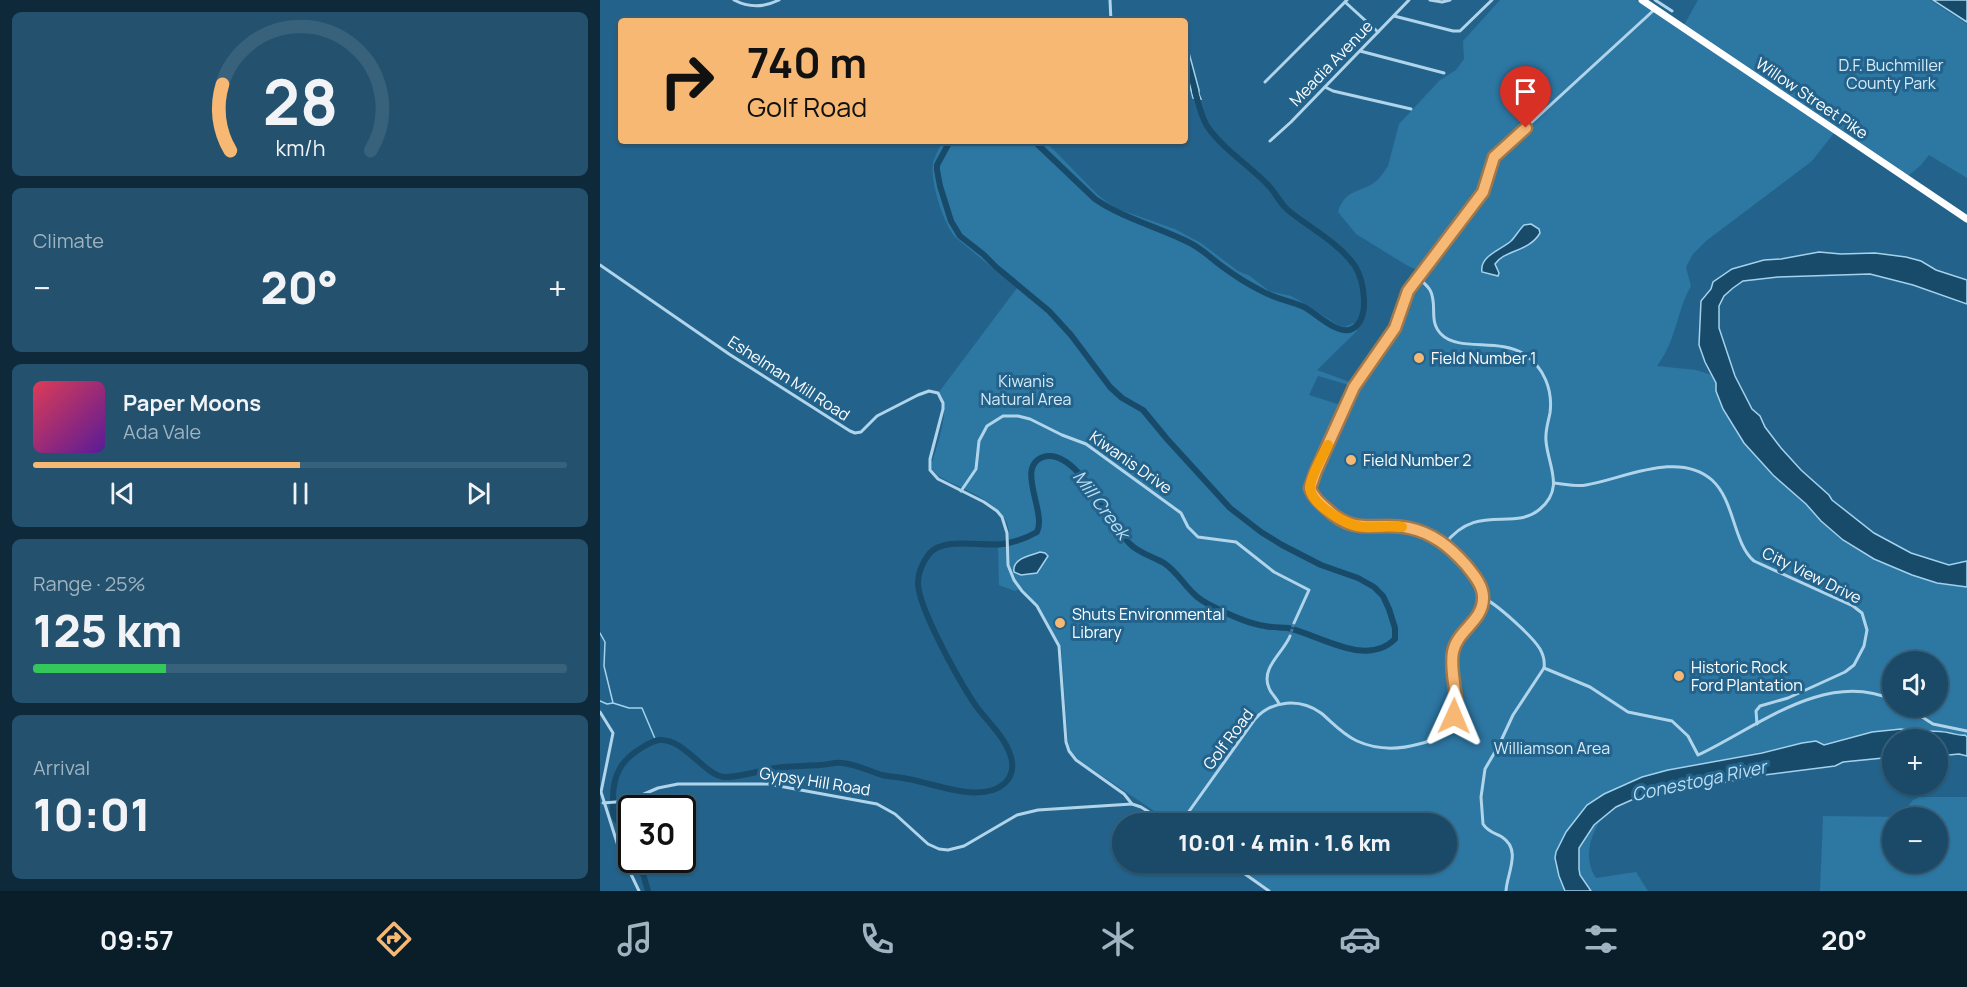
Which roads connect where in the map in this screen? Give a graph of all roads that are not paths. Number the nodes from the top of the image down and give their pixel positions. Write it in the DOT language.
graph roads {
  1 [pos="734,0"];
  2 [pos="778,0"];
  3 [pos="1110,0"];
  4 [pos="1409,0"];
  5 [pos="1430,0"];
  6 [pos="1450,0"];
  7 [pos="1492,0"];
  8 [pos="1642,0"];
  9 [pos="1655,0"];
  10 [pos="1346,1"];
  11 [pos="1655,9"];
  12 [pos="1672,11"];
  13 [pos="1394,16"];
  14 [pos="1111,18"];
  15 [pos="1378,32"];
  16 [pos="1359,51"];
  17 [pos="1444,73"];
  18 [pos="1265,82"];
  19 [pos="1325,87"];
  20 [pos="1410,109"];
  21 [pos="1270,141"];
  22 [pos="1967,219"];
  23 [pos="600,265"];
  24 [pos="1417,277"];
  25 [pos="1554,483"];
  26 [pos="961,491"];
  27 [pos="1445,544"];
  28 [pos="1483,598"];
  29 [pos="1294,623"];
  30 [pos="1290,636"];
  31 [pos="1544,668"];
  32 [pos="1882,697"];
  33 [pos="1279,704"];
  34 [pos="600,712"];
  35 [pos="1922,717"];
  36 [pos="1757,724"];
  37 [pos="1967,731"];
  38 [pos="603,803"];
  39 [pos="1132,804"];
  40 [pos="1151,813"];
  41 [pos="1188,813"];
  42 [pos="1244,873"];
  43 [pos="639,891"];
  44 [pos="1269,891"];
  45 [pos="1506,891"];
  1 -- 2 [label="street"];
  3 -- 14 [label="street"];
  4 -- 13 [label="street, Meadia Avenue"];
  5 -- 6 [label="street"];
  7 -- 13 [label="street"];
  8 -- 11 [label="highway, Willow Street Pike"];
  9 -- 12 [label="street"];
  10 -- 15 [label="street"];
  10 -- 18 [label="street"];
  11 -- 22 [label="highway, Willow Street Pike"];
  11 -- 24 [label="street"];
  13 -- 15 [label="street, Meadia Avenue"];
  15 -- 16 [label="street, Meadia Avenue"];
  16 -- 17 [label="street"];
  16 -- 19 [label="street, Meadia Avenue"];
  19 -- 20 [label="street"];
  19 -- 21 [label="street, Meadia Avenue"];
  23 -- 26 [label="street, Eshelman Mill Road"];
  24 -- 25 [label="street"];
  24 -- 27 [label="street"];
  25 -- 27 [label="street"];
  25 -- 36 [label="street, City View Drive"];
  26 -- 29 [label="street, Kiwanis Drive"];
  26 -- 39 [label="street, Eshelman Mill Road"];
  27 -- 28 [label="street"];
  28 -- 31 [label="street"];
  28 -- 33 [label="street"];
  30 -- 33 [label="street"];
  31 -- 36 [label="street"];
  31 -- 45 [label="street"];
  32 -- 36 [label="street"];
  33 -- 41 [label="street, Golf Road"];
  34 -- 38 [label="street"];
  35 -- 37 [label="street"];
  38 -- 39 [label="street, Gypsy Hill Road"];
  38 -- 43 [label="street"];
  39 -- 40 [label="street, Eshelman Mill Road"];
  42 -- 44 [label="street"];
}
